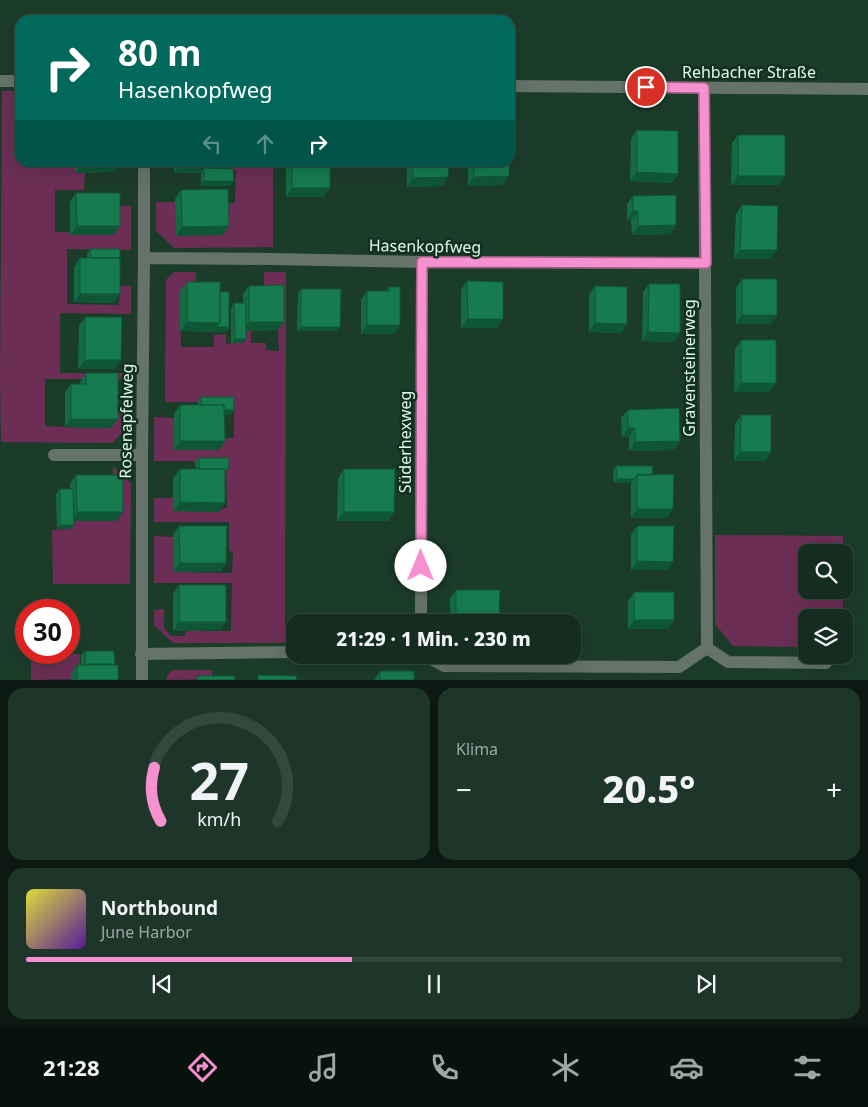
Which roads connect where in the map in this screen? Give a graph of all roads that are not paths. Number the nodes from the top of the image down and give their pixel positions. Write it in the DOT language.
graph roads {
  1 [pos="0,81"];
  2 [pos="15,81"];
  3 [pos="515,86"];
  4 [pos="704,88"];
  5 [pos="868,89"];
  6 [pos="144,167"];
  7 [pos="144,258"];
  8 [pos="422,262"];
  9 [pos="706,263"];
  10 [pos="54,455"];
  11 [pos="142,455"];
  12 [pos="421,614"];
  13 [pos="707,648"];
  14 [pos="286,652"];
  15 [pos="141,654"];
  16 [pos="798,663"];
  17 [pos="440,664"];
  18 [pos="142,680"];
  1 -- 2 [label="street"];
  3 -- 4 [label="street, Rehbacher Straße"];
  4 -- 5 [label="street, Rehbacher Straße"];
  4 -- 9 [label="street, Gravensteinerweg"];
  6 -- 7 [label="street, Rosenapfelweg"];
  7 -- 8 [label="street, Hasenkopfweg"];
  7 -- 11 [label="street, Rosenapfelweg"];
  8 -- 9 [label="street, Hasenkopfweg"];
  8 -- 12 [label="street, Süderhexweg"];
  9 -- 13 [label="street, Gravensteinerweg"];
  10 -- 11 [label="street"];
  11 -- 15 [label="street, Rosenapfelweg"];
  13 -- 16 [label="street"];
  13 -- 17 [label="street"];
  14 -- 15 [label="street"];
  15 -- 18 [label="street, Rosenapfelweg"];
}
